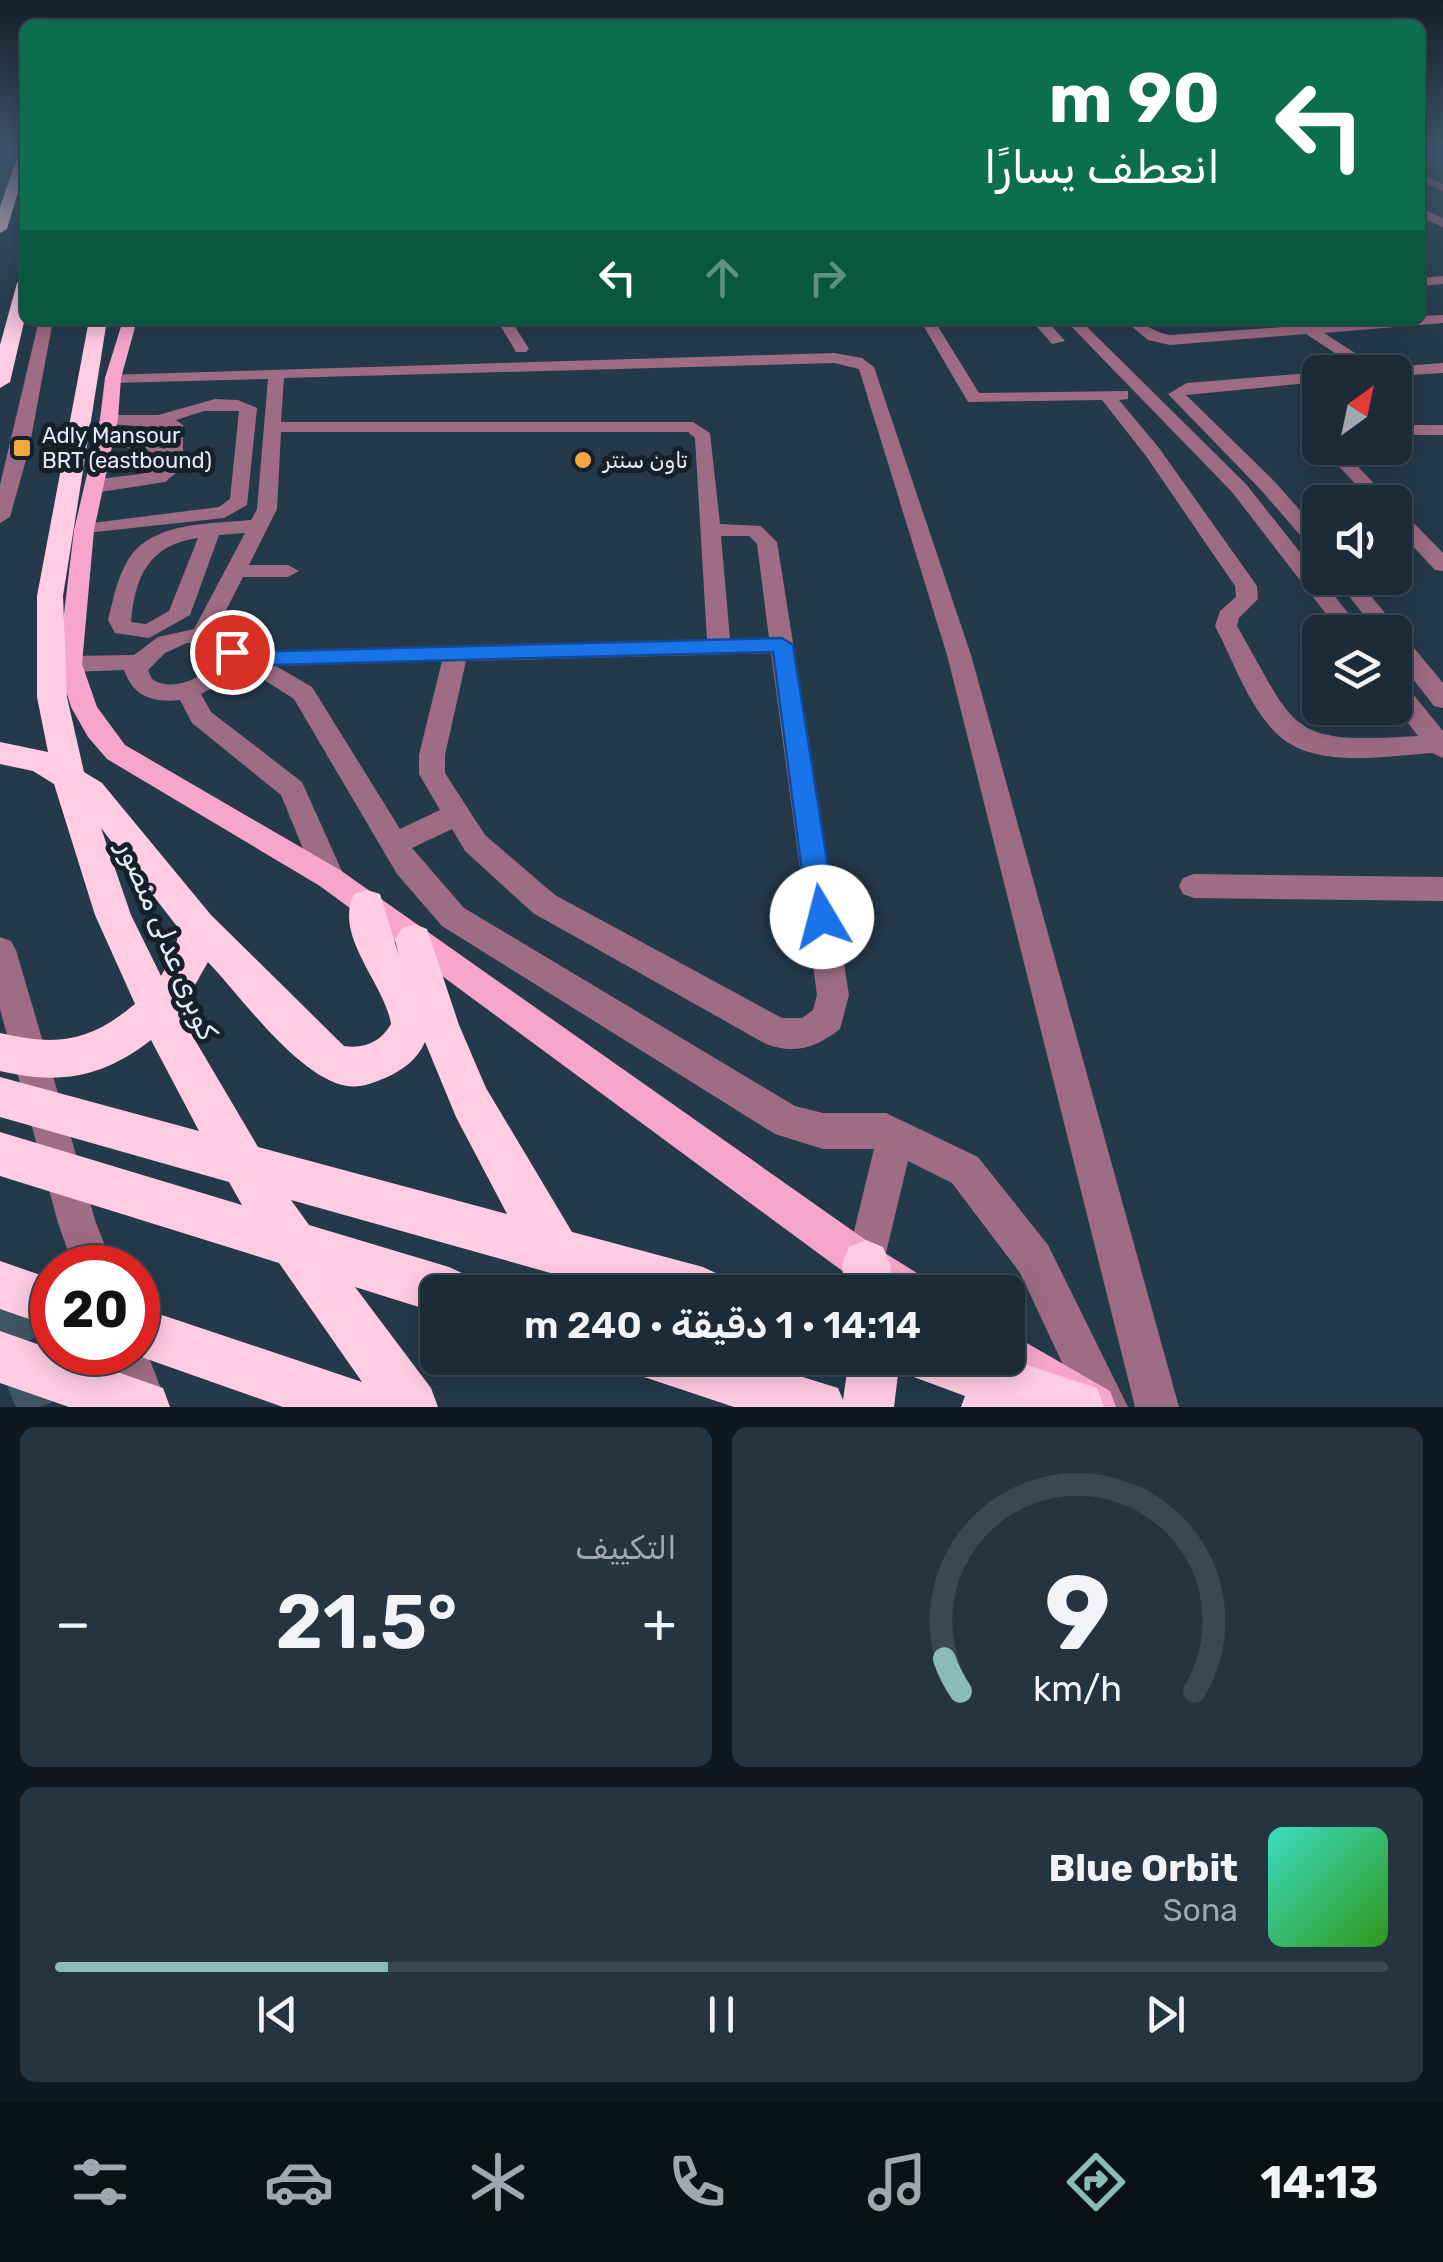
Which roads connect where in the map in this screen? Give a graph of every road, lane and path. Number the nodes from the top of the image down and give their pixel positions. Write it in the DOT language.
graph roads {
  1 [pos="20,214"];
  2 [pos="0,230"];
  3 [pos="20,303"];
  4 [pos="45,325"];
  5 [pos="97,325"];
  6 [pos="129,325"];
  7 [pos="507,325"];
  8 [pos="930,325"];
  9 [pos="1043,325"];
  10 [pos="1077,325"];
  11 [pos="1137,325"];
  12 [pos="1303,325"];
  13 [pos="1058,341"];
  14 [pos="520,349"];
  15 [pos="1351,355"];
  16 [pos="1443,368"];
  17 [pos="1412,370"];
  18 [pos="276,373"];
  19 [pos="113,378"];
  20 [pos="1302,379"];
  21 [pos="0,382"];
  22 [pos="1146,394"];
  23 [pos="1107,396"];
  24 [pos="160,420"];
  25 [pos="107,428"];
  26 [pos="273,428"];
  27 [pos="1412,430"];
  28 [pos="1443,430"];
  29 [pos="174,458"];
  30 [pos="1346,465"];
  31 [pos="1366,485"];
  32 [pos="91,511"];
  33 [pos="0,517"];
  34 [pos="1302,525"];
  35 [pos="260,526"];
  36 [pos="212,530"];
  37 [pos="711,530"];
  38 [pos="1412,533"];
  39 [pos="1443,565"];
  40 [pos="236,571"];
  41 [pos="288,571"];
  42 [pos="1359,595"];
  43 [pos="1339,615"];
  44 [pos="1375,615"];
  45 [pos="202,635"];
  46 [pos="782,645"];
  47 [pos="720,647"];
  48 [pos="456,653"];
  49 [pos="333,656"];
  50 [pos="239,659"];
  51 [pos="1412,661"];
  52 [pos="140,662"];
  53 [pos="70,664"];
  54 [pos="186,690"];
  55 [pos="303,693"];
  56 [pos="1443,700"];
  57 [pos="1412,710"];
  58 [pos="1441,747"];
  59 [pos="0,753"];
  60 [pos="456,815"];
  61 [pos="394,844"];
  62 [pos="330,878"];
  63 [pos="1194,886"];
  64 [pos="1443,889"];
  65 [pos="368,906"];
  66 [pos="198,926"];
  67 [pos="414,940"];
  68 [pos="0,950"];
  69 [pos="0,1052"];
  70 [pos="0,1097"];
  71 [pos="896,1134"];
  72 [pos="0,1154"];
  73 [pos="85,1245"];
  74 [pos="557,1252"];
  75 [pos="641,1275"];
  76 [pos="863,1275"];
  77 [pos="868,1275"];
  78 [pos="420,1283"];
  79 [pos="0,1285"];
  80 [pos="30,1295"];
  81 [pos="160,1339"];
  82 [pos="0,1357"];
  83 [pos="1025,1366"];
  84 [pos="134,1375"];
  85 [pos="714,1375"];
  86 [pos="872,1375"];
  87 [pos="983,1375"];
  88 [pos="1072,1403"];
  89 [pos="145,1407"];
  90 [pos="360,1407"];
  91 [pos="412,1407"];
  92 [pos="818,1407"];
  93 [pos="868,1407"];
  94 [pos="988,1407"];
  95 [pos="1106,1407"];
  96 [pos="1157,1407"];
  1 -- 2 [label="highway"];
  3 -- 21 [label="highway"];
  4 -- 33 [label="street"];
  5 -- 91 [label="highway, كوبرى عدلى منصور"];
  6 -- 19 [label="main road"];
  7 -- 14 [label="street"];
  8 -- 23 [label="street"];
  9 -- 13 [label="street"];
  10 -- 22 [label="street"];
  11 -- 12 [label="street"];
  12 -- 15 [label="street"];
  16 -- 17 [label="street"];
  18 -- 19 [label="street"];
  18 -- 26 [label="street"];
  18 -- 96 [label="street"];
  19 -- 25 [label="main road"];
  20 -- 34 [label="street"];
  22 -- 23 [label="street"];
  22 -- 43 [label="street"];
  23 -- 58 [label="street"];
  24 -- 25 [label="street"];
  24 -- 29 [label="street"];
  24 -- 32 [label="street"];
  25 -- 29 [label="street"];
  25 -- 32 [label="main road"];
  26 -- 35 [label="street"];
  26 -- 37 [label="street"];
  27 -- 28 [label="street"];
  29 -- 32 [label="street"];
  30 -- 31 [label="street"];
  32 -- 53 [label="main road"];
  35 -- 36 [label="street"];
  35 -- 40 [label="street"];
  36 -- 36 [label="street"];
  37 -- 46 [label="street"];
  37 -- 47 [label="street"];
  38 -- 39 [label="street"];
  40 -- 41 [label="street"];
  40 -- 45 [label="street"];
  42 -- 44 [label="street"];
  45 -- 50 [label="street"];
  45 -- 52 [label="street"];
  46 -- 47 [label="street"];
  46 -- 60 [label="street"];
  47 -- 48 [label="street"];
  48 -- 49 [label="street"];
  48 -- 60 [label="street"];
  49 -- 50 [label="street"];
  49 -- 55 [label="street"];
  50 -- 54 [label="street"];
  50 -- 55 [label="street"];
  51 -- 56 [label="street"];
  52 -- 53 [label="street"];
  52 -- 54 [label="street"];
  53 -- 62 [label="main road"];
  54 -- 62 [label="street"];
  55 -- 61 [label="street"];
  57 -- 58 [label="street"];
  59 -- 66 [label="highway"];
  60 -- 61 [label="street"];
  61 -- 71 [label="street"];
  62 -- 65 [label="main road"];
  63 -- 64 [label="street"];
  65 -- 66 [label="highway"];
  65 -- 67 [label="main road"];
  66 -- 69 [label="highway"];
  67 -- 74 [label="highway"];
  67 -- 76 [label="main road"];
  68 -- 73 [label="street"];
  70 -- 74 [label="highway"];
  71 -- 77 [label="street"];
  71 -- 95 [label="street"];
  72 -- 78 [label="highway"];
  74 -- 75 [label="highway"];
  79 -- 80 [label="highway"];
  81 -- 90 [label="highway"];
  82 -- 89 [label="highway"];
  83 -- 88 [label="main road"];
  84 -- 89 [label="street"];
  85 -- 92 [label="highway"];
  86 -- 93 [label="highway"];
  87 -- 88 [label="highway"];
  88 -- 94 [label="highway"];
}
